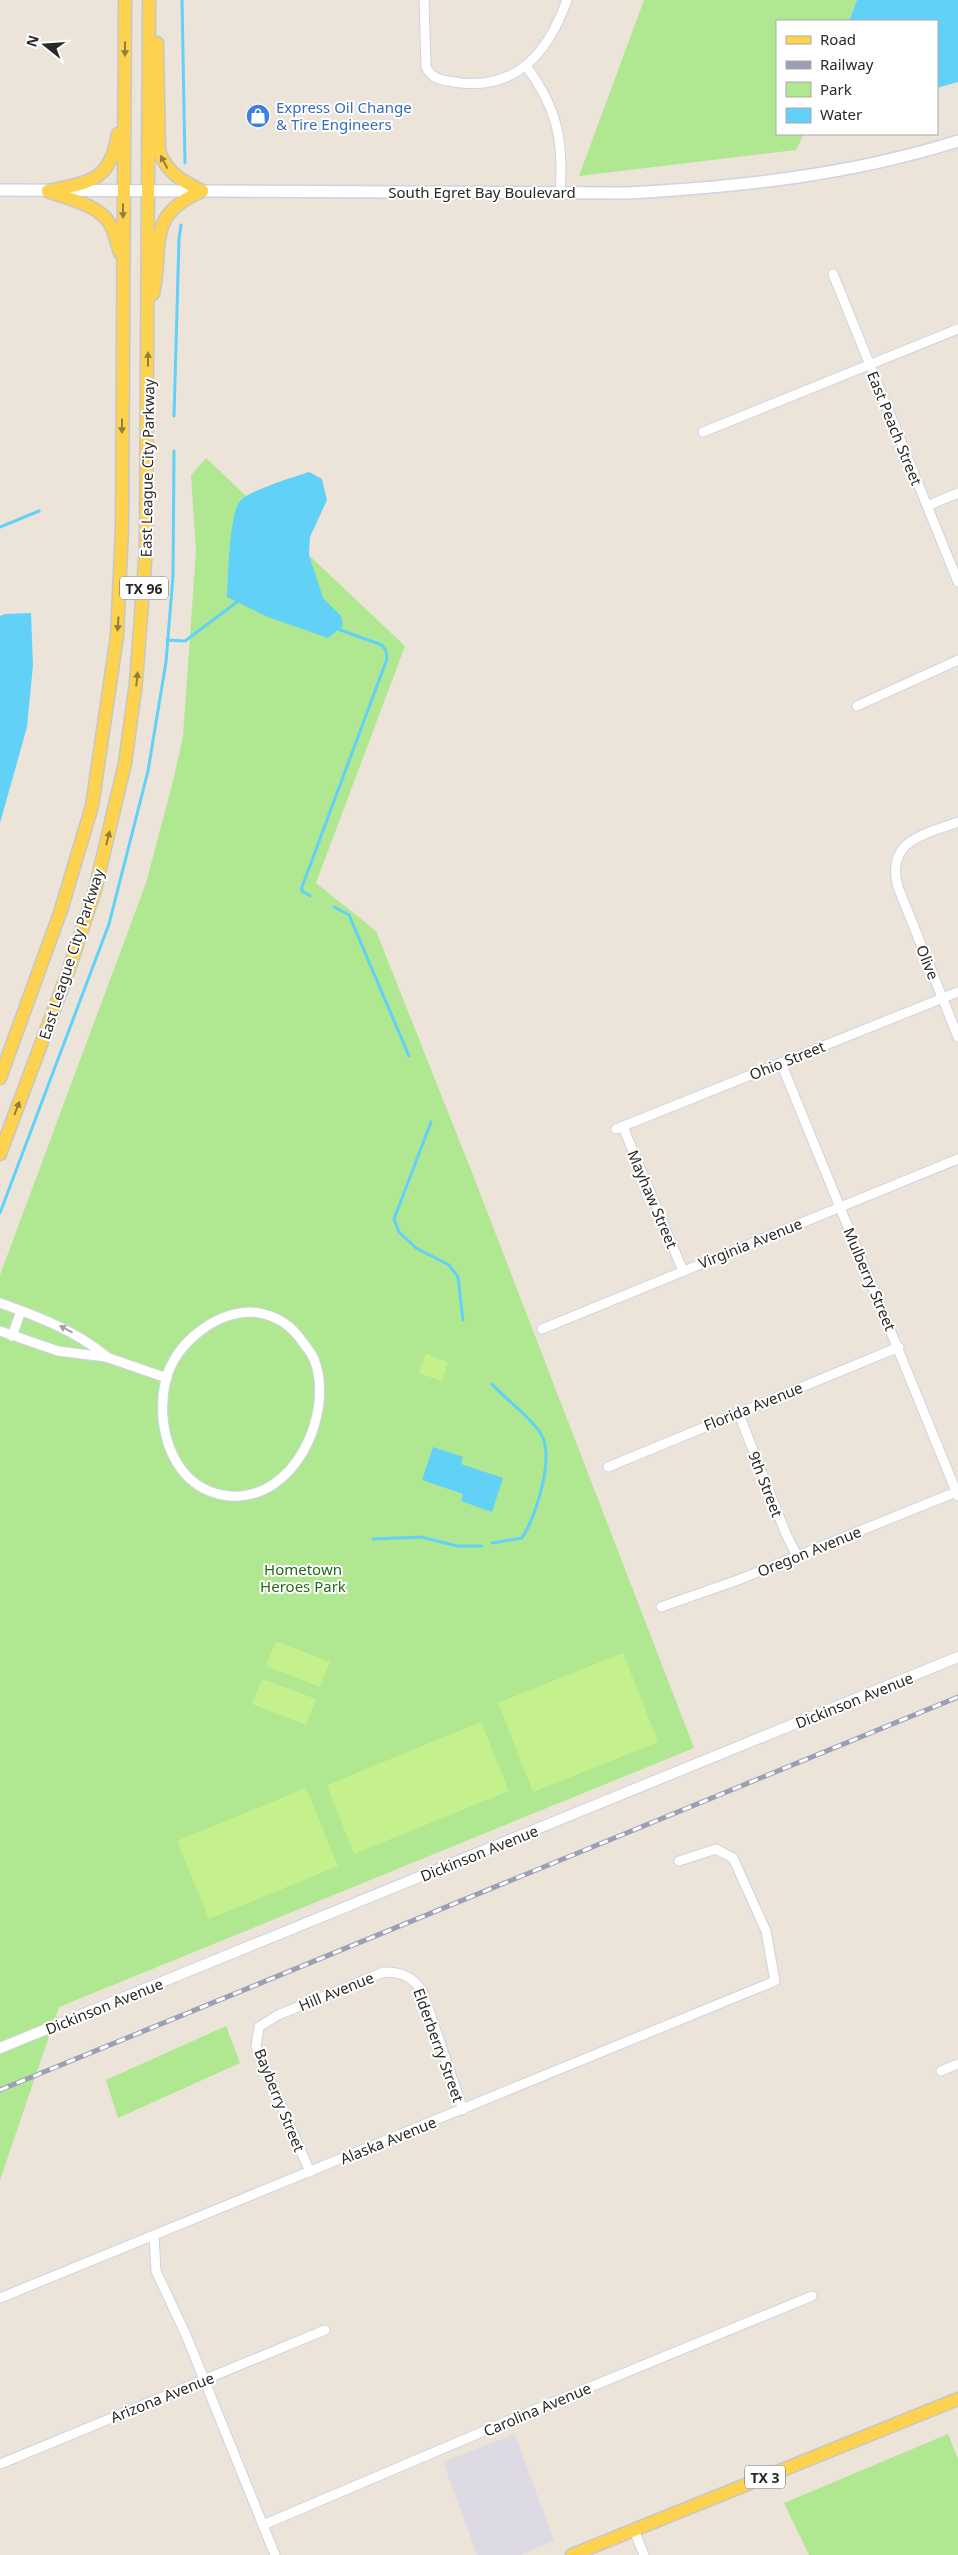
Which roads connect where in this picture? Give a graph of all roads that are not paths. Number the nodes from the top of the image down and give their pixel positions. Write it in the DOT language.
graph roads {
  1 [pos="125,0"];
  2 [pos="149,0"];
  3 [pos="424,0"];
  4 [pos="567,0"];
  5 [pos="150,18"];
  6 [pos="526,66"];
  7 [pos="124,100"];
  8 [pos="958,141"];
  9 [pos="0,190"];
  10 [pos="202,190"];
  11 [pos="48,191"];
  12 [pos="123,191"];
  13 [pos="147,192"];
  14 [pos="560,193"];
  15 [pos="123,264"];
  16 [pos="833,274"];
  17 [pos="148,320"];
  18 [pos="958,329"];
  19 [pos="870,365"];
  20 [pos="703,432"];
  21 [pos="958,493"];
  22 [pos="927,506"];
  23 [pos="958,582"];
  24 [pos="958,660"];
  25 [pos="857,706"];
  26 [pos="958,822"];
  27 [pos="958,992"];
  28 [pos="943,998"];
  29 [pos="958,1037"];
  30 [pos="780,1063"];
  31 [pos="0,1078"];
  32 [pos="620,1128"];
  33 [pos="0,1154"];
  34 [pos="958,1159"];
  35 [pos="840,1206"];
  36 [pos="683,1270"];
  37 [pos="0,1304"];
  38 [pos="21,1311"];
  39 [pos="542,1328"];
  40 [pos="0,1332"];
  41 [pos="12,1336"];
  42 [pos="899,1347"];
  43 [pos="106,1356"];
  44 [pos="167,1378"];
  45 [pos="738,1412"];
  46 [pos="608,1467"];
  47 [pos="957,1494"];
  48 [pos="797,1556"];
  49 [pos="661,1607"];
  50 [pos="958,1657"];
  51 [pos="679,1861"];
  52 [pos="415,1982"];
  53 [pos="259,2027"];
  54 [pos="0,2048"];
  55 [pos="958,2064"];
  56 [pos="941,2071"];
  57 [pos="463,2110"];
  58 [pos="310,2172"];
  59 [pos="154,2236"];
  60 [pos="812,2296"];
  61 [pos="0,2298"];
  62 [pos="325,2330"];
  63 [pos="204,2380"];
  64 [pos="958,2399"];
  65 [pos="0,2464"];
  66 [pos="263,2525"];
  67 [pos="634,2530"];
  68 [pos="275,2555"];
  69 [pos="572,2555"];
  70 [pos="644,2555"];
  1 -- 7 [label="main road, East League City Parkway / TX 96, one-way"];
  2 -- 5 [label="main road, East League City Parkway / TX 96"];
  3 -- 6 [label="street"];
  4 -- 6 [label="street"];
  10 -- 5 [label="main road, one-way"];
  5 -- 13 [label="main road, East League City Parkway / TX 96"];
  6 -- 14 [label="street"];
  7 -- 11 [label="main road"];
  7 -- 12 [label="main road, East League City Parkway / TX 96"];
  8 -- 14 [label="main road, South Egret Bay Boulevard"];
  9 -- 11 [label="main road, South Egret Bay Boulevard"];
  10 -- 13 [label="main road, South Egret Bay Boulevard"];
  10 -- 14 [label="main road, South Egret Bay Boulevard"];
  10 -- 17 [label="main road"];
  11 -- 12 [label="main road, South Egret Bay Boulevard"];
  11 -- 15 [label="main road"];
  12 -- 13 [label="main road, South Egret Bay Boulevard"];
  12 -- 15 [label="main road, East League City Parkway / TX 96, one-way"];
  13 -- 17 [label="main road, East League City Parkway / TX 96"];
  15 -- 31 [label="main road, East League City Parkway / TX 96, one-way"];
  16 -- 19 [label="street, East Peach Street"];
  33 -- 17 [label="main road, East League City Parkway / TX 96, one-way"];
  18 -- 19 [label="street"];
  19 -- 20 [label="street"];
  19 -- 22 [label="street, East Peach Street"];
  21 -- 22 [label="street"];
  22 -- 23 [label="street, East Peach Street"];
  24 -- 25 [label="street"];
  26 -- 28 [label="street, Olive"];
  27 -- 28 [label="street, Ohio Street"];
  28 -- 29 [label="street, Olive"];
  28 -- 30 [label="street, Ohio Street"];
  30 -- 32 [label="street, Ohio Street"];
  30 -- 35 [label="street, Mulberry Street"];
  32 -- 36 [label="street, Mayhaw Street"];
  34 -- 35 [label="street, Virginia Avenue"];
  35 -- 36 [label="street, Virginia Avenue"];
  35 -- 42 [label="street, Mulberry Street"];
  36 -- 39 [label="street, Virginia Avenue"];
  37 -- 38 [label="street"];
  38 -- 41 [label="street"];
  43 -- 38 [label="street, one-way"];
  40 -- 41 [label="street"];
  41 -- 43 [label="street"];
  42 -- 45 [label="street, Florida Avenue"];
  42 -- 47 [label="street, Mulberry Street"];
  43 -- 44 [label="street"];
  44 -- 44 [label="street"];
  45 -- 46 [label="street, Florida Avenue"];
  45 -- 48 [label="street, 9th Street"];
  47 -- 48 [label="street, Oregon Avenue"];
  48 -- 49 [label="street, Oregon Avenue"];
  50 -- 54 [label="street, Dickinson Avenue"];
  51 -- 57 [label="street, Alaska Avenue"];
  52 -- 53 [label="street, Hill Avenue"];
  52 -- 57 [label="street, Elderberry Street"];
  53 -- 58 [label="street, Bayberry Street"];
  55 -- 56 [label="street"];
  57 -- 58 [label="street, Alaska Avenue"];
  58 -- 59 [label="street, Alaska Avenue"];
  59 -- 61 [label="street, Alaska Avenue"];
  59 -- 63 [label="street"];
  60 -- 66 [label="street, Carolina Avenue"];
  62 -- 63 [label="street, Arizona Avenue"];
  63 -- 65 [label="street, Arizona Avenue"];
  63 -- 66 [label="street"];
  64 -- 67 [label="main road, TX 3"];
  66 -- 68 [label="street"];
  67 -- 69 [label="main road, TX 3"];
  67 -- 70 [label="street"];
}
